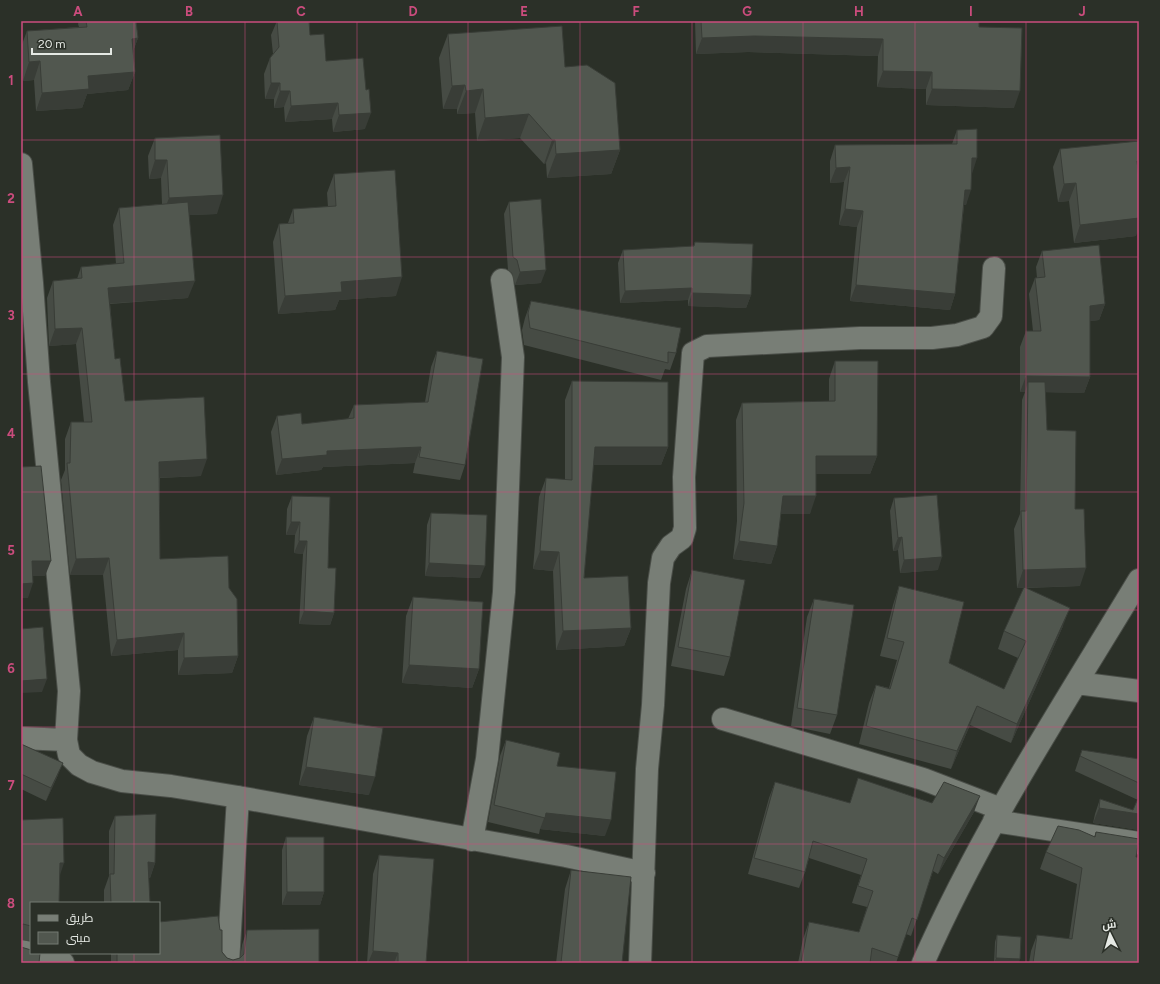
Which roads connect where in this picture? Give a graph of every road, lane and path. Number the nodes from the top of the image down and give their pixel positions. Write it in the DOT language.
graph roads {
  1 [pos="21,164"];
  2 [pos="994,268"];
  3 [pos="502,280"];
  4 [pos="28,328"];
  5 [pos="1139,580"];
  6 [pos="1077,683"];
  7 [pos="1139,691"];
  8 [pos="723,719"];
  9 [pos="21,738"];
  10 [pos="66,740"];
  11 [pos="238,797"];
  12 [pos="998,815"];
  13 [pos="472,840"];
  14 [pos="1139,843"];
  15 [pos="644,873"];
  16 [pos="34,954"];
  17 [pos="64,963"];
  18 [pos="228,963"];
  19 [pos="640,963"];
  20 [pos="923,963"];
  1 -- 4 [label="street"];
  2 -- 15 [label="street"];
  3 -- 13 [label="street"];
  4 -- 10 [label="street"];
  5 -- 6 [label="street"];
  6 -- 7 [label="street"];
  6 -- 12 [label="street"];
  8 -- 12 [label="street"];
  9 -- 10 [label="street"];
  10 -- 11 [label="street"];
  11 -- 13 [label="street"];
  11 -- 18 [label="street"];
  12 -- 14 [label="street"];
  12 -- 20 [label="street"];
  13 -- 15 [label="street"];
  15 -- 19 [label="street"];
  16 -- 17 [label="street"];
}
